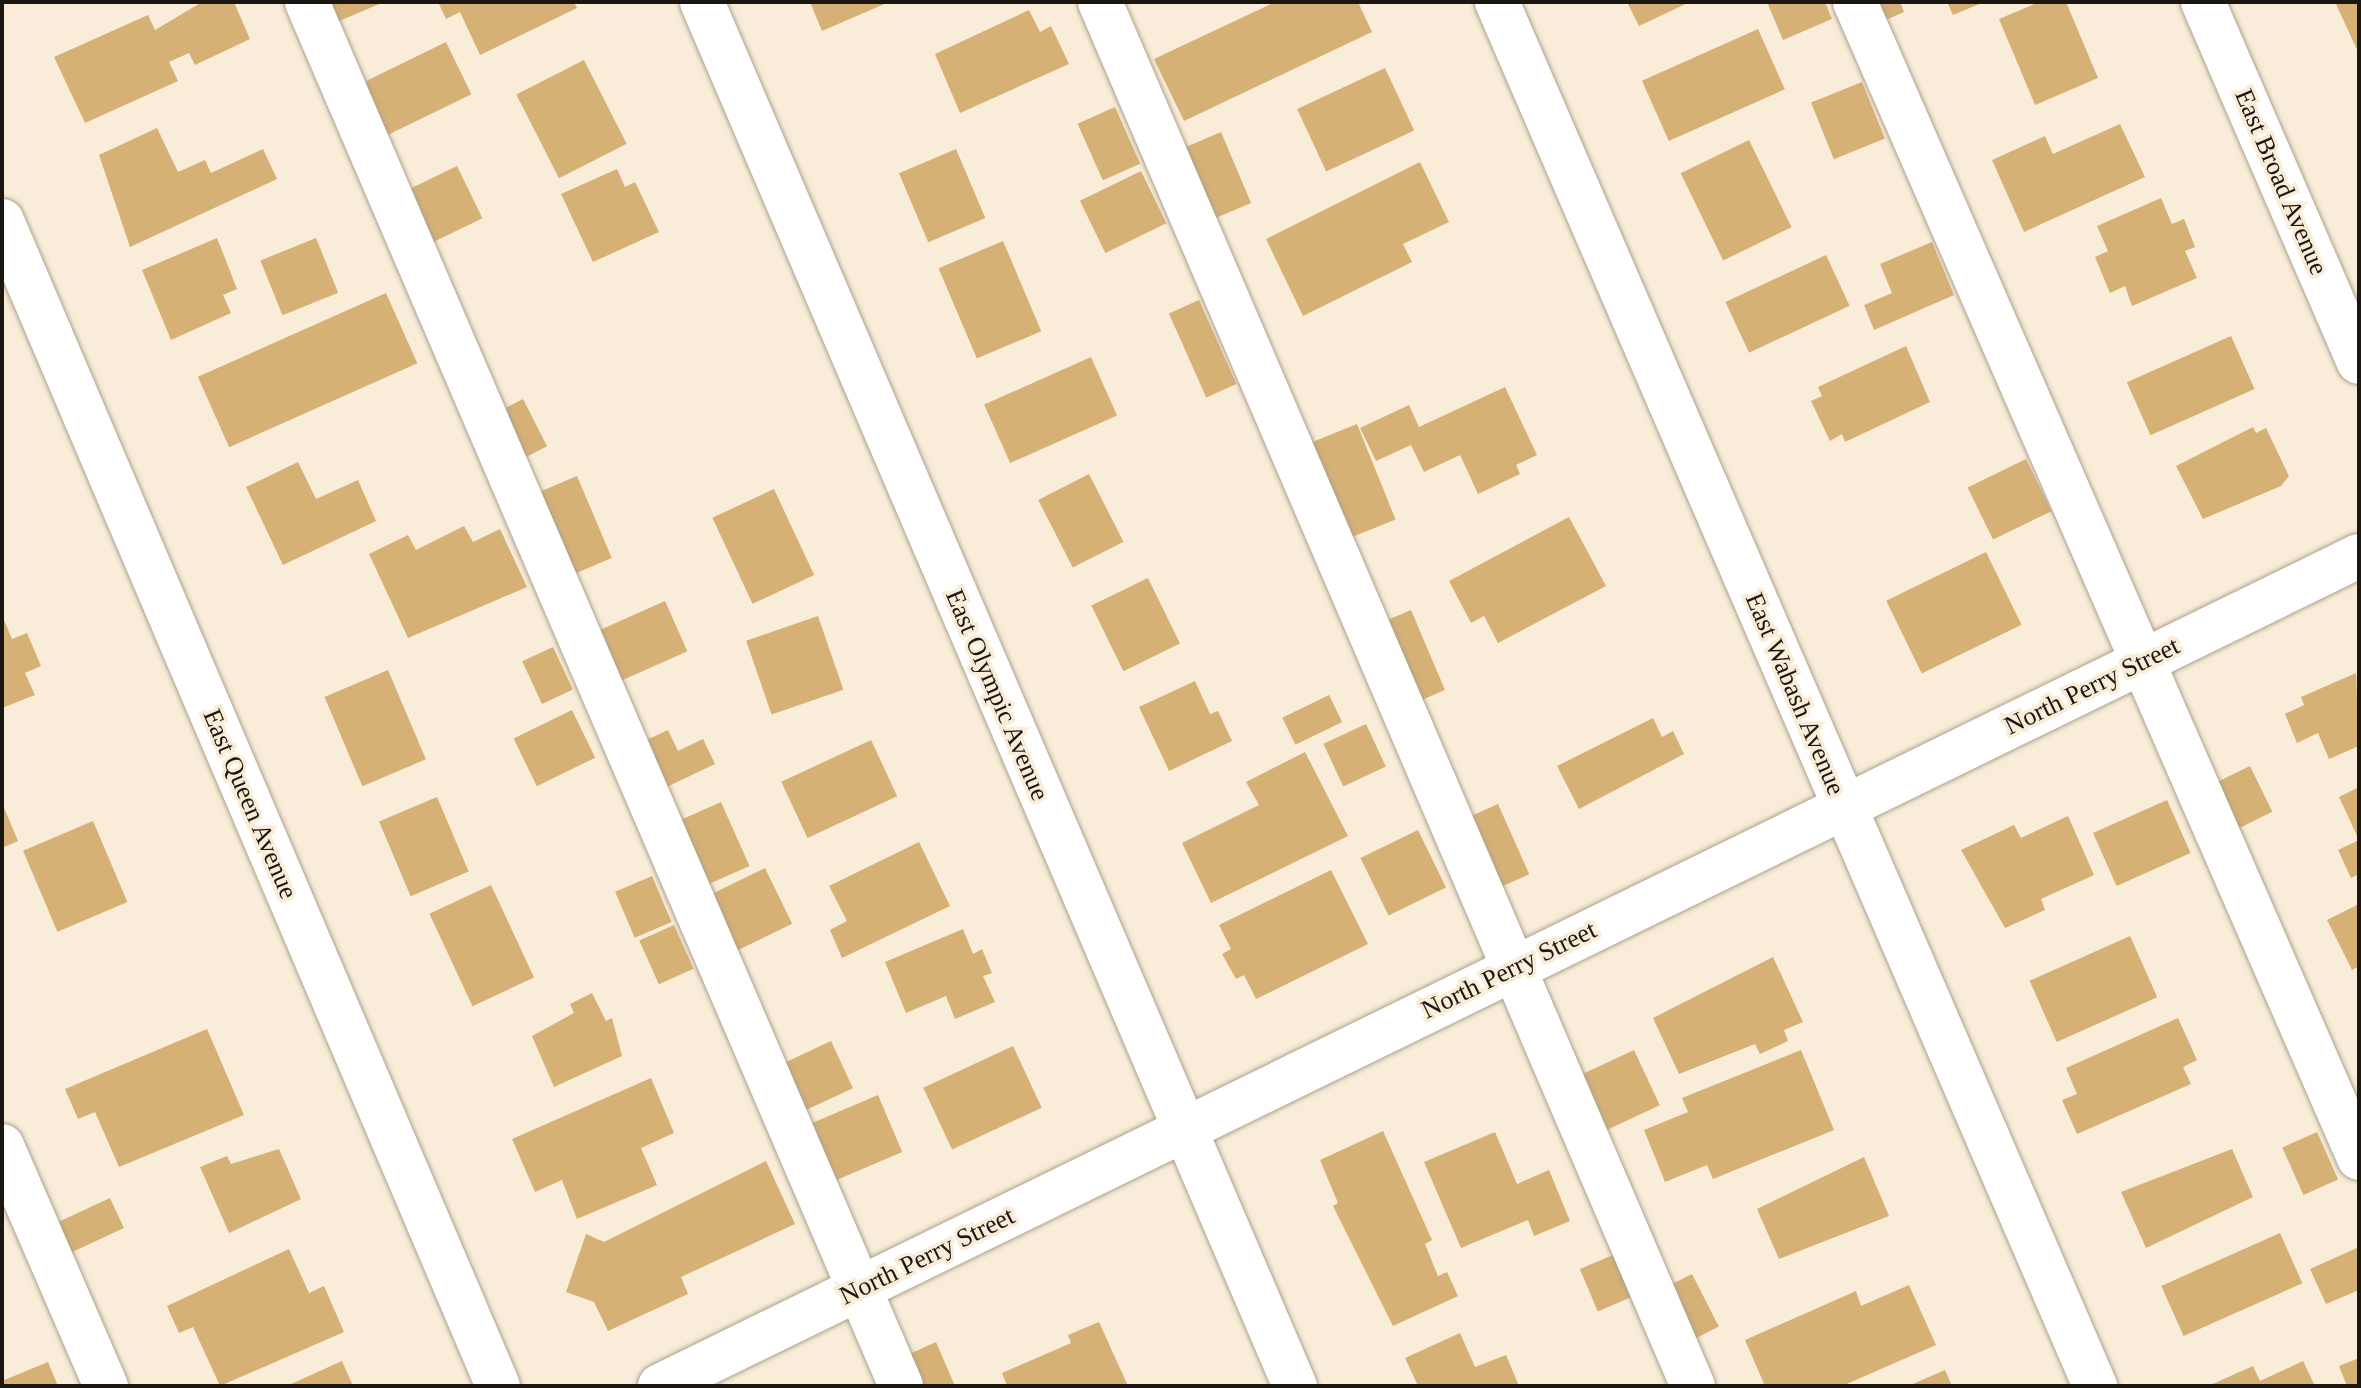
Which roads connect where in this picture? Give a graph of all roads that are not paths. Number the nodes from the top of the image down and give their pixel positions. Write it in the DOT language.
graph roads {
  1 [pos="307,2"];
  2 [pos="702,2"];
  3 [pos="1100,2"];
  4 [pos="1497,2"];
  5 [pos="1855,2"];
  6 [pos="2203,2"];
  7 [pos="2,221"];
  8 [pos="2359,362"];
  9 [pos="2359,556"];
  10 [pos="2140,664"];
  11 [pos="1842,805"];
  12 [pos="1511,969"];
  13 [pos="1183,1131"];
  14 [pos="2,1146"];
  15 [pos="2359,1158"];
  16 [pos="858,1289"];
  17 [pos="106,1386"];
  18 [pos="498,1386"];
  19 [pos="660,1386"];
  20 [pos="901,1386"];
  21 [pos="1295,1386"];
  22 [pos="1693,1386"];
  23 [pos="2095,1386"];
  1 -- 16 [label="street"];
  2 -- 13 [label="street, East Olympic Avenue"];
  3 -- 12 [label="street"];
  4 -- 11 [label="street, East Wabash Avenue"];
  5 -- 10 [label="street"];
  6 -- 8 [label="street, East Broad Avenue"];
  7 -- 18 [label="street, East Queen Avenue"];
  9 -- 10 [label="street, North Perry Street"];
  10 -- 11 [label="street, North Perry Street"];
  10 -- 15 [label="street"];
  11 -- 12 [label="street, North Perry Street"];
  11 -- 23 [label="street, East Wabash Avenue"];
  12 -- 13 [label="street, North Perry Street"];
  12 -- 22 [label="street"];
  13 -- 16 [label="street, North Perry Street"];
  13 -- 21 [label="street, East Olympic Avenue"];
  14 -- 17 [label="street"];
  16 -- 19 [label="street, North Perry Street"];
  16 -- 20 [label="street"];
}
